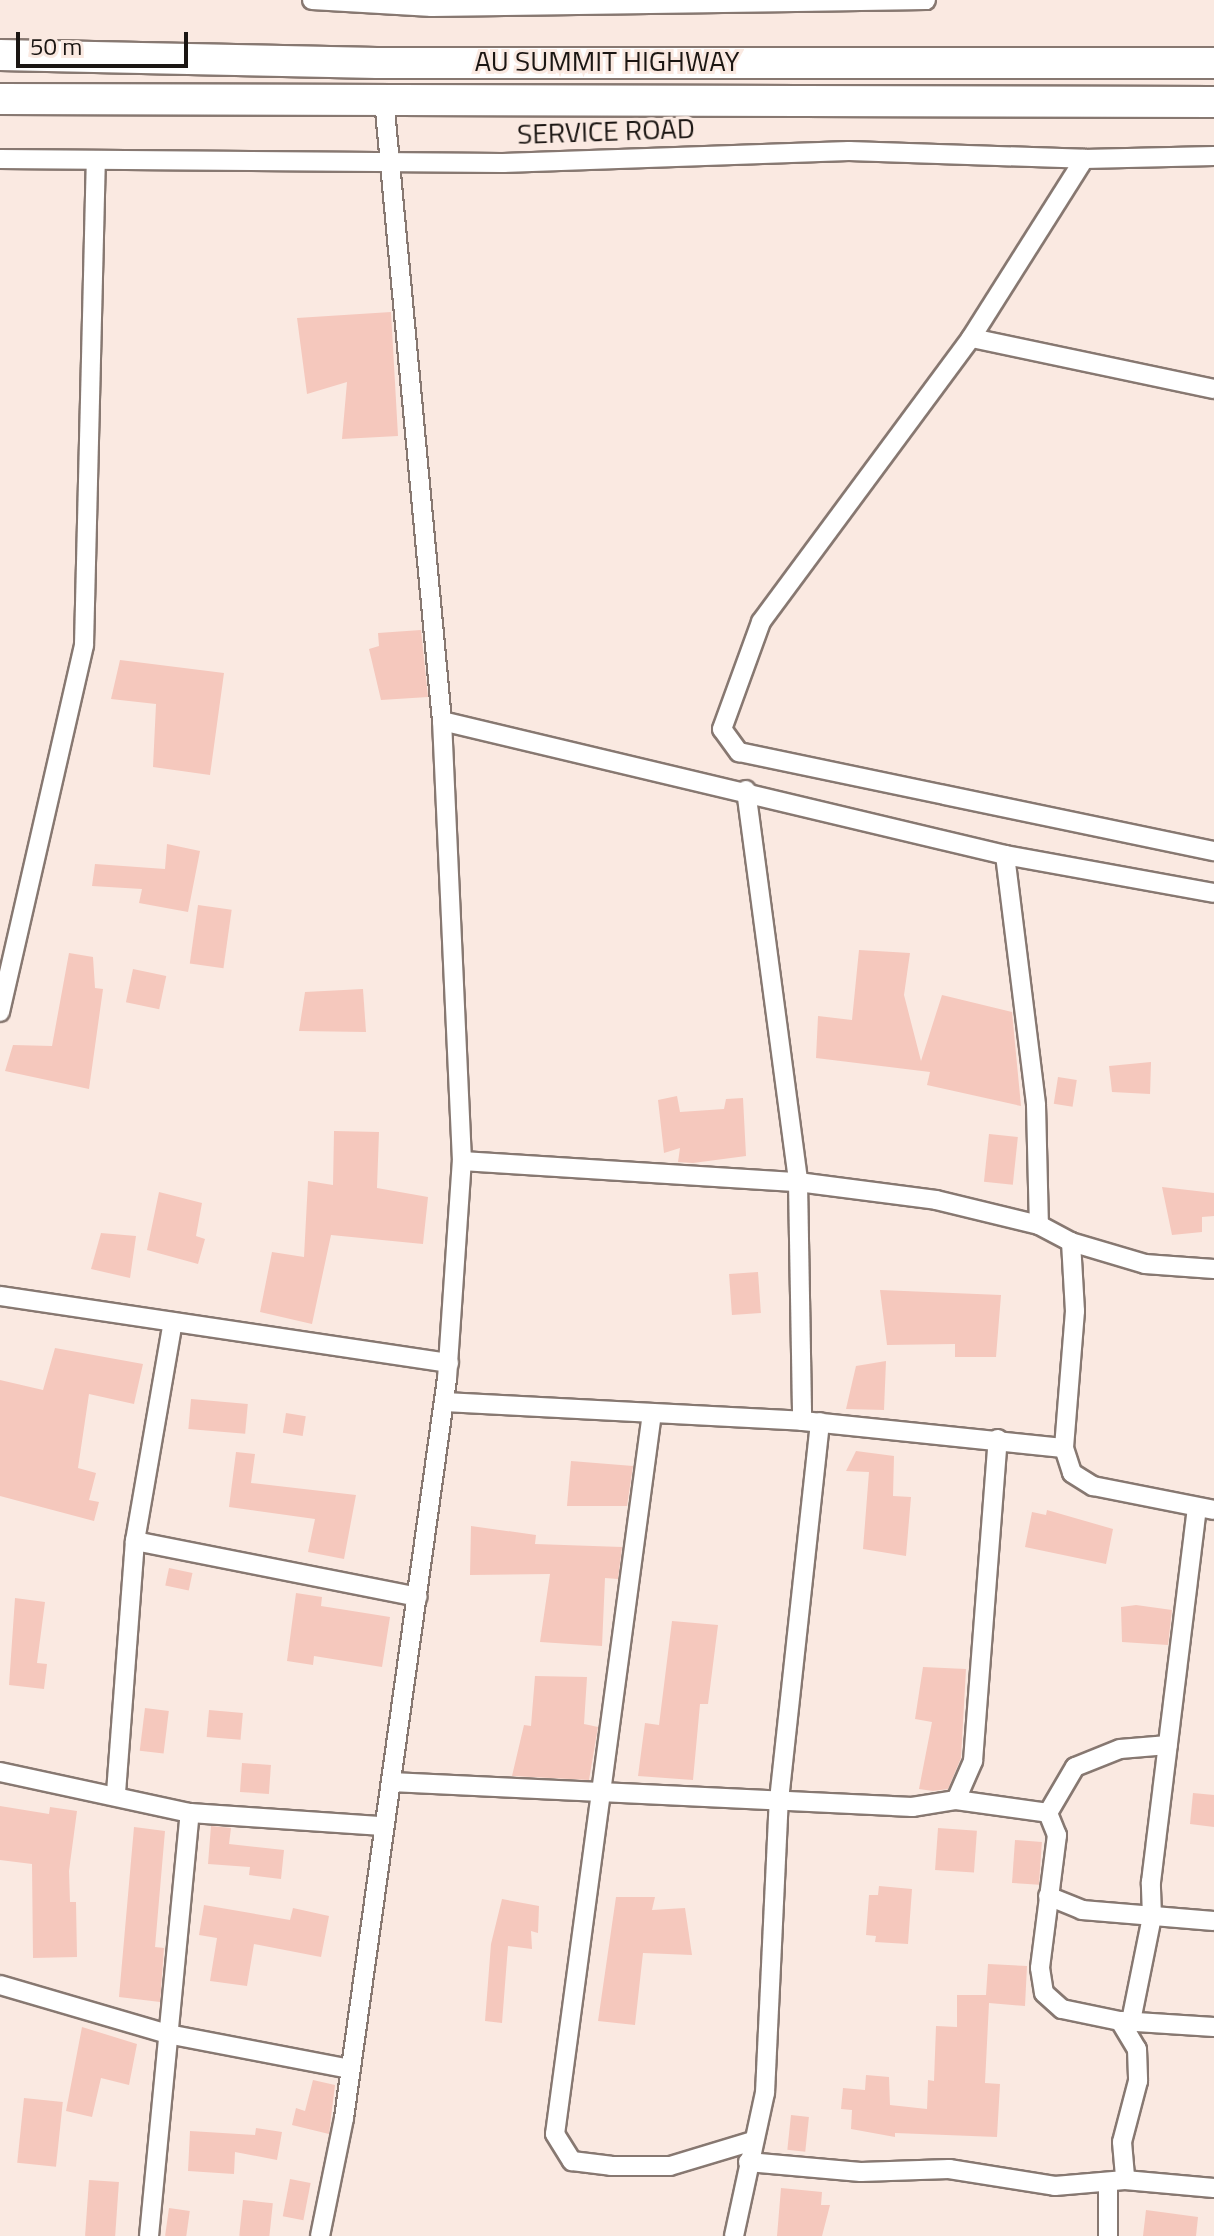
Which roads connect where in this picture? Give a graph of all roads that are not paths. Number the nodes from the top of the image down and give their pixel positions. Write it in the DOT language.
graph roads {
  1 [pos="312,0"];
  2 [pos="926,0"];
  3 [pos="568,2"];
  4 [pos="0,55"];
  5 [pos="1214,63"];
  6 [pos="0,99"];
  7 [pos="384,99"];
  8 [pos="1214,102"];
  9 [pos="1214,156"];
  10 [pos="0,159"];
  11 [pos="1084,159"];
  12 [pos="96,160"];
  13 [pos="387,162"];
  14 [pos="971,338"];
  15 [pos="1214,389"];
  16 [pos="442,721"];
  17 [pos="746,790"];
  18 [pos="1214,851"];
  19 [pos="1005,855"];
  20 [pos="1214,893"];
  21 [pos="0,1012"];
  22 [pos="462,1161"];
  23 [pos="798,1182"];
  24 [pos="1039,1225"];
  25 [pos="1071,1242"];
  26 [pos="1214,1269"];
  27 [pos="0,1296"];
  28 [pos="173,1322"];
  29 [pos="449,1363"];
  30 [pos="444,1402"];
  31 [pos="652,1413"];
  32 [pos="811,1422"];
  33 [pos="998,1439"];
  34 [pos="1064,1448"];
  35 [pos="1205,1510"];
  36 [pos="135,1541"];
  37 [pos="417,1597"];
  38 [pos="1168,1745"];
  39 [pos="0,1772"];
  40 [pos="391,1782"];
  41 [pos="599,1788"];
  42 [pos="116,1793"];
  43 [pos="779,1800"];
  44 [pos="956,1800"];
  45 [pos="190,1813"];
  46 [pos="1048,1813"];
  47 [pos="383,1826"];
  48 [pos="1048,1896"];
  49 [pos="1152,1917"];
  50 [pos="1214,1921"];
  51 [pos="0,1985"];
  52 [pos="1126,2021"];
  53 [pos="1214,2027"];
  54 [pos="168,2034"];
  55 [pos="350,2069"];
  56 [pos="753,2141"];
  57 [pos="748,2162"];
  58 [pos="1117,2182"];
  59 [pos="1214,2188"];
  60 [pos="149,2236"];
  61 [pos="320,2236"];
  62 [pos="734,2236"];
  63 [pos="1108,2236"];
  1 -- 3 [label="street"];
  2 -- 3 [label="street"];
  4 -- 5 [label="main road, AU SUMMIT HIGHWAY"];
  6 -- 7 [label="main road, AU SUMMIT HIGHWAY"];
  7 -- 8 [label="main road, AU SUMMIT HIGHWAY"];
  7 -- 13 [label="street"];
  9 -- 11 [label="street, SERVICE ROAD"];
  10 -- 12 [label="street, SERVICE ROAD"];
  11 -- 13 [label="street, SERVICE ROAD"];
  11 -- 14 [label="street"];
  12 -- 13 [label="street, SERVICE ROAD"];
  12 -- 21 [label="street"];
  13 -- 16 [label="street"];
  14 -- 15 [label="street"];
  14 -- 18 [label="street"];
  16 -- 17 [label="street"];
  16 -- 22 [label="street"];
  17 -- 19 [label="street"];
  17 -- 23 [label="street"];
  19 -- 20 [label="street"];
  19 -- 24 [label="street"];
  22 -- 23 [label="street"];
  22 -- 29 [label="street"];
  23 -- 24 [label="street"];
  23 -- 32 [label="street"];
  24 -- 25 [label="street"];
  25 -- 26 [label="street"];
  25 -- 34 [label="street"];
  27 -- 28 [label="street"];
  28 -- 29 [label="street"];
  28 -- 36 [label="street"];
  29 -- 30 [label="street"];
  30 -- 31 [label="street"];
  30 -- 37 [label="street"];
  31 -- 32 [label="street"];
  31 -- 41 [label="street"];
  32 -- 33 [label="street"];
  32 -- 43 [label="street"];
  33 -- 34 [label="street"];
  33 -- 44 [label="street"];
  34 -- 35 [label="street"];
  35 -- 38 [label="street"];
  36 -- 37 [label="street"];
  36 -- 42 [label="street"];
  37 -- 40 [label="street"];
  38 -- 46 [label="street"];
  38 -- 49 [label="street"];
  39 -- 42 [label="street"];
  40 -- 41 [label="street"];
  40 -- 47 [label="street"];
  41 -- 43 [label="street"];
  41 -- 56 [label="street"];
  42 -- 45 [label="street"];
  43 -- 44 [label="street"];
  43 -- 56 [label="street"];
  44 -- 46 [label="street"];
  45 -- 47 [label="street"];
  45 -- 54 [label="street"];
  46 -- 48 [label="street"];
  47 -- 55 [label="street"];
  48 -- 49 [label="street"];
  48 -- 52 [label="street"];
  49 -- 50 [label="street"];
  49 -- 52 [label="street"];
  51 -- 54 [label="street"];
  52 -- 53 [label="street"];
  52 -- 58 [label="street"];
  54 -- 55 [label="street"];
  54 -- 60 [label="street"];
  55 -- 61 [label="street"];
  56 -- 57 [label="street"];
  57 -- 58 [label="street"];
  57 -- 62 [label="street"];
  58 -- 59 [label="street"];
  58 -- 63 [label="street"];
}
